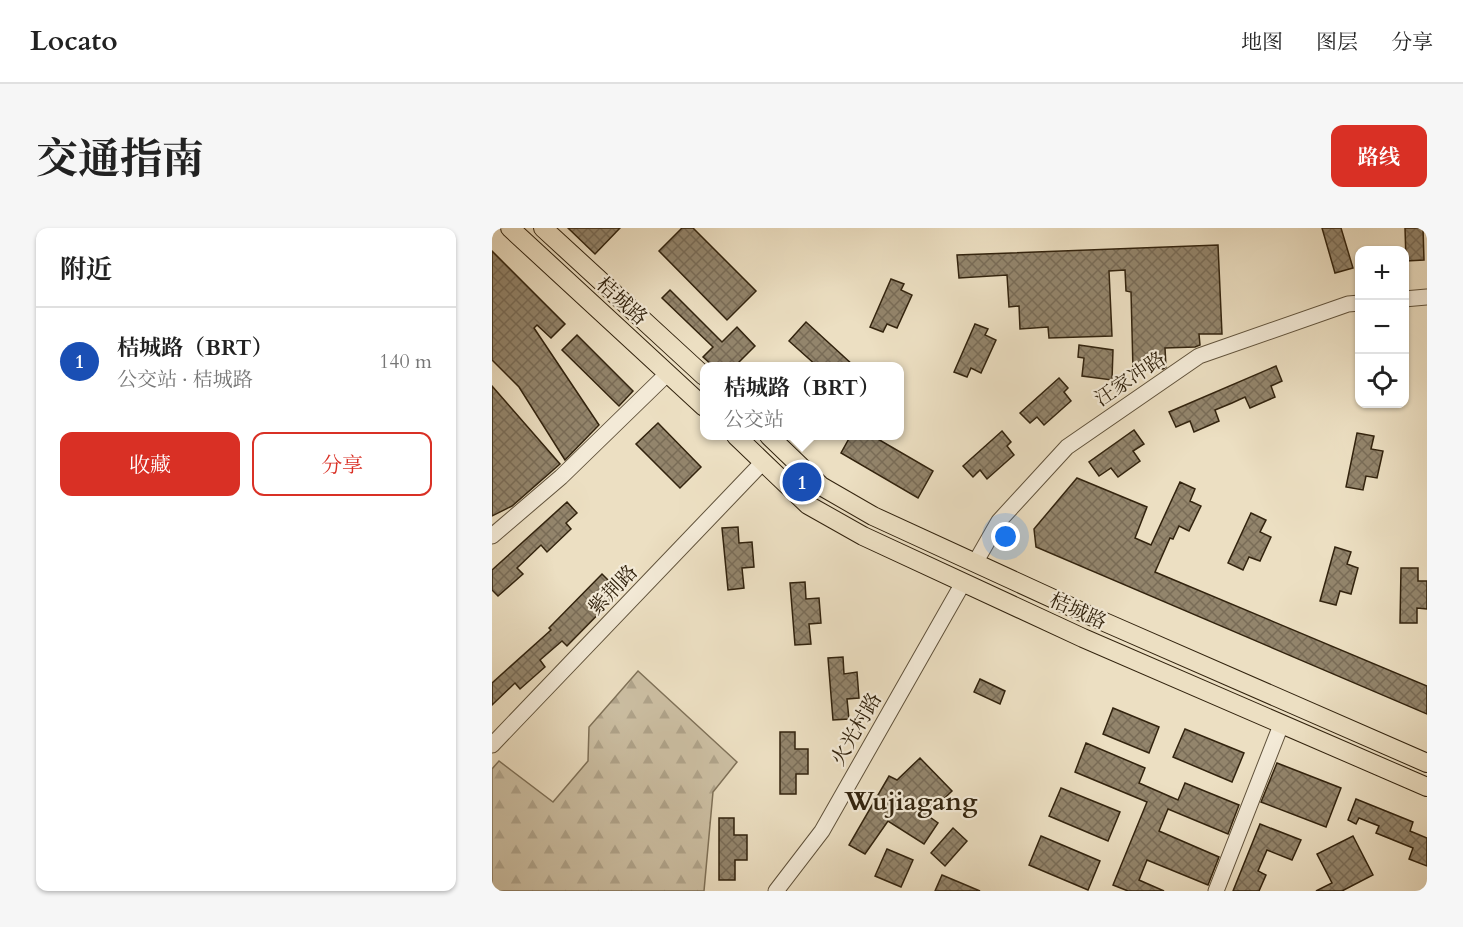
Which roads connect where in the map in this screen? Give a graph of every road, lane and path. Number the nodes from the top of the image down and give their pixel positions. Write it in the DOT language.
graph roads {
  1 [pos="510,228"];
  2 [pos="543,228"];
  3 [pos="1427,297"];
  4 [pos="1409,299"];
  5 [pos="1355,303"];
  6 [pos="700,371"];
  7 [pos="668,373"];
  8 [pos="700,402"];
  9 [pos="741,440"];
  10 [pos="774,440"];
  11 [pos="763,462"];
  12 [pos="492,536"];
  13 [pos="975,563"];
  14 [pos="963,583"];
  15 [pos="1281,725"];
  16 [pos="492,745"];
  17 [pos="1427,762"];
  18 [pos="1427,787"];
  19 [pos="776,891"];
  20 [pos="1216,891"];
  1 -- 7 [label="main road, 桔城路"];
  2 -- 6 [label="main road, 桔城路"];
  3 -- 4 [label="street"];
  5 -- 13 [label="street, 汪家冲路"];
  7 -- 8 [label="main road, 桔城路"];
  7 -- 12 [label="street"];
  9 -- 11 [label="main road, 桔城路"];
  10 -- 13 [label="main road, 桔城路"];
  11 -- 14 [label="main road, 桔城路"];
  11 -- 16 [label="street, 紫荆路"];
  13 -- 17 [label="main road, 桔城路"];
  14 -- 15 [label="main road, 桔城路"];
  14 -- 19 [label="street, 火光村路"];
  15 -- 18 [label="main road, 桔城路"];
  15 -- 20 [label="street"];
}
